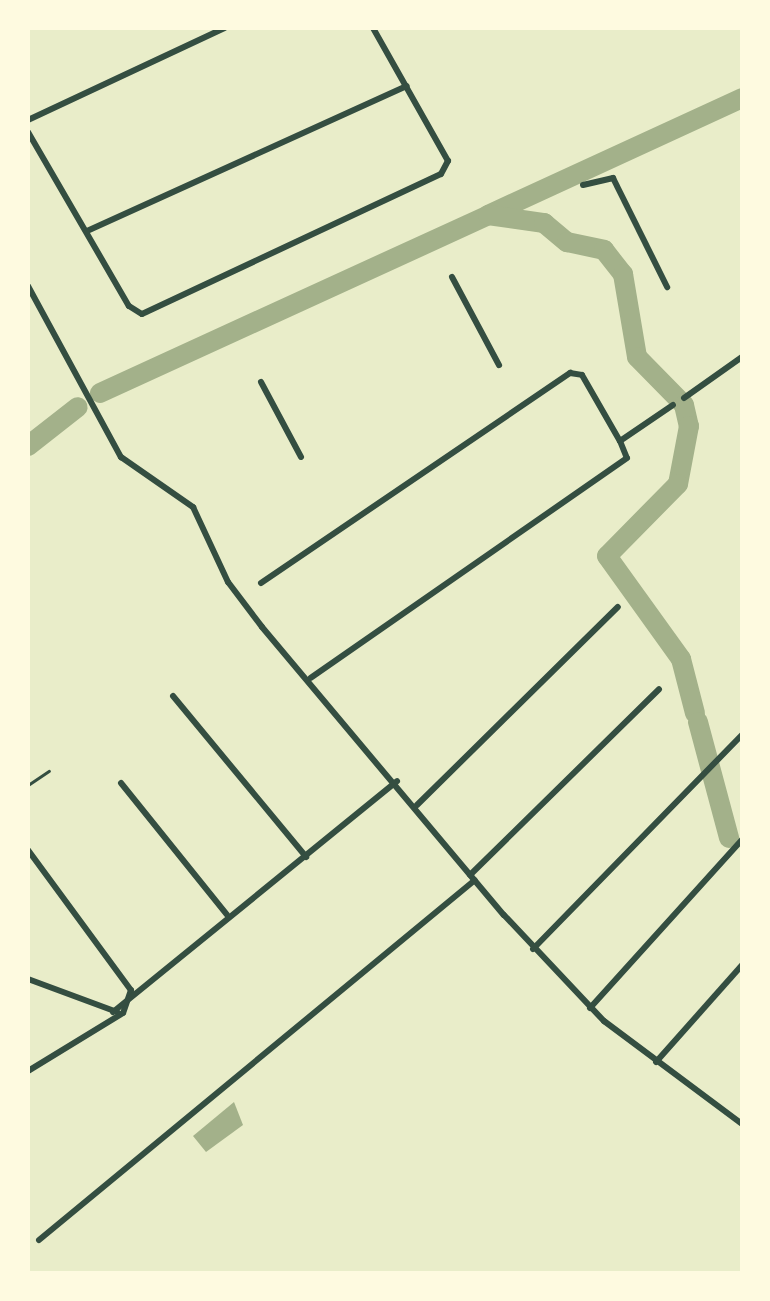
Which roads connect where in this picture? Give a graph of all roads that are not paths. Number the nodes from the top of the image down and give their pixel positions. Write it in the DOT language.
graph roads {
  1 [pos="224,28"];
  2 [pos="373,28"];
  3 [pos="407,86"];
  4 [pos="28,120"];
  5 [pos="28,132"];
  6 [pos="583,185"];
  7 [pos="87,231"];
  8 [pos="452,277"];
  9 [pos="28,286"];
  10 [pos="667,288"];
  11 [pos="742,358"];
  12 [pos="498,365"];
  13 [pos="262,382"];
  14 [pos="684,398"];
  15 [pos="673,405"];
  16 [pos="620,441"];
  17 [pos="301,457"];
  18 [pos="262,582"];
  19 [pos="618,607"];
  20 [pos="311,678"];
  21 [pos="659,689"];
  22 [pos="173,696"];
  23 [pos="742,734"];
  24 [pos="49,771"];
  25 [pos="397,781"];
  26 [pos="121,783"];
  27 [pos="28,785"];
  28 [pos="417,806"];
  29 [pos="742,840"];
  30 [pos="28,850"];
  31 [pos="306,857"];
  32 [pos="472,878"];
  33 [pos="228,915"];
  34 [pos="533,948"];
  35 [pos="742,965"];
  36 [pos="28,979"];
  37 [pos="130,1000"];
  38 [pos="590,1008"];
  39 [pos="113,1012"];
  40 [pos="123,1013"];
  41 [pos="656,1062"];
  42 [pos="28,1071"];
  43 [pos="742,1123"];
  44 [pos="39,1240"];
  1 -- 4 [label="street"];
  2 -- 3 [label="street"];
  3 -- 7 [label="street"];
  3 -- 7 [label="street"];
  5 -- 7 [label="street"];
  6 -- 10 [label="street"];
  8 -- 12 [label="street"];
  9 -- 20 [label="street"];
  11 -- 14 [label="street"];
  13 -- 17 [label="street"];
  15 -- 16 [label="street"];
  16 -- 18 [label="street"];
  16 -- 20 [label="street"];
  19 -- 28 [label="street"];
  20 -- 25 [label="street"];
  21 -- 32 [label="street"];
  22 -- 31 [label="street"];
  23 -- 34 [label="street"];
  24 -- 27 [label="lane"];
  25 -- 28 [label="street"];
  25 -- 31 [label="street"];
  26 -- 33 [label="street"];
  28 -- 32 [label="street"];
  29 -- 38 [label="street"];
  30 -- 37 [label="street"];
  31 -- 33 [label="street"];
  32 -- 34 [label="street"];
  32 -- 44 [label="street"];
  33 -- 37 [label="street"];
  34 -- 38 [label="street"];
  35 -- 41 [label="street"];
  36 -- 39 [label="street"];
  37 -- 39 [label="street"];
  37 -- 40 [label="street"];
  38 -- 41 [label="street"];
  39 -- 40 [label="street"];
  40 -- 42 [label="street"];
  41 -- 43 [label="street"];
}
